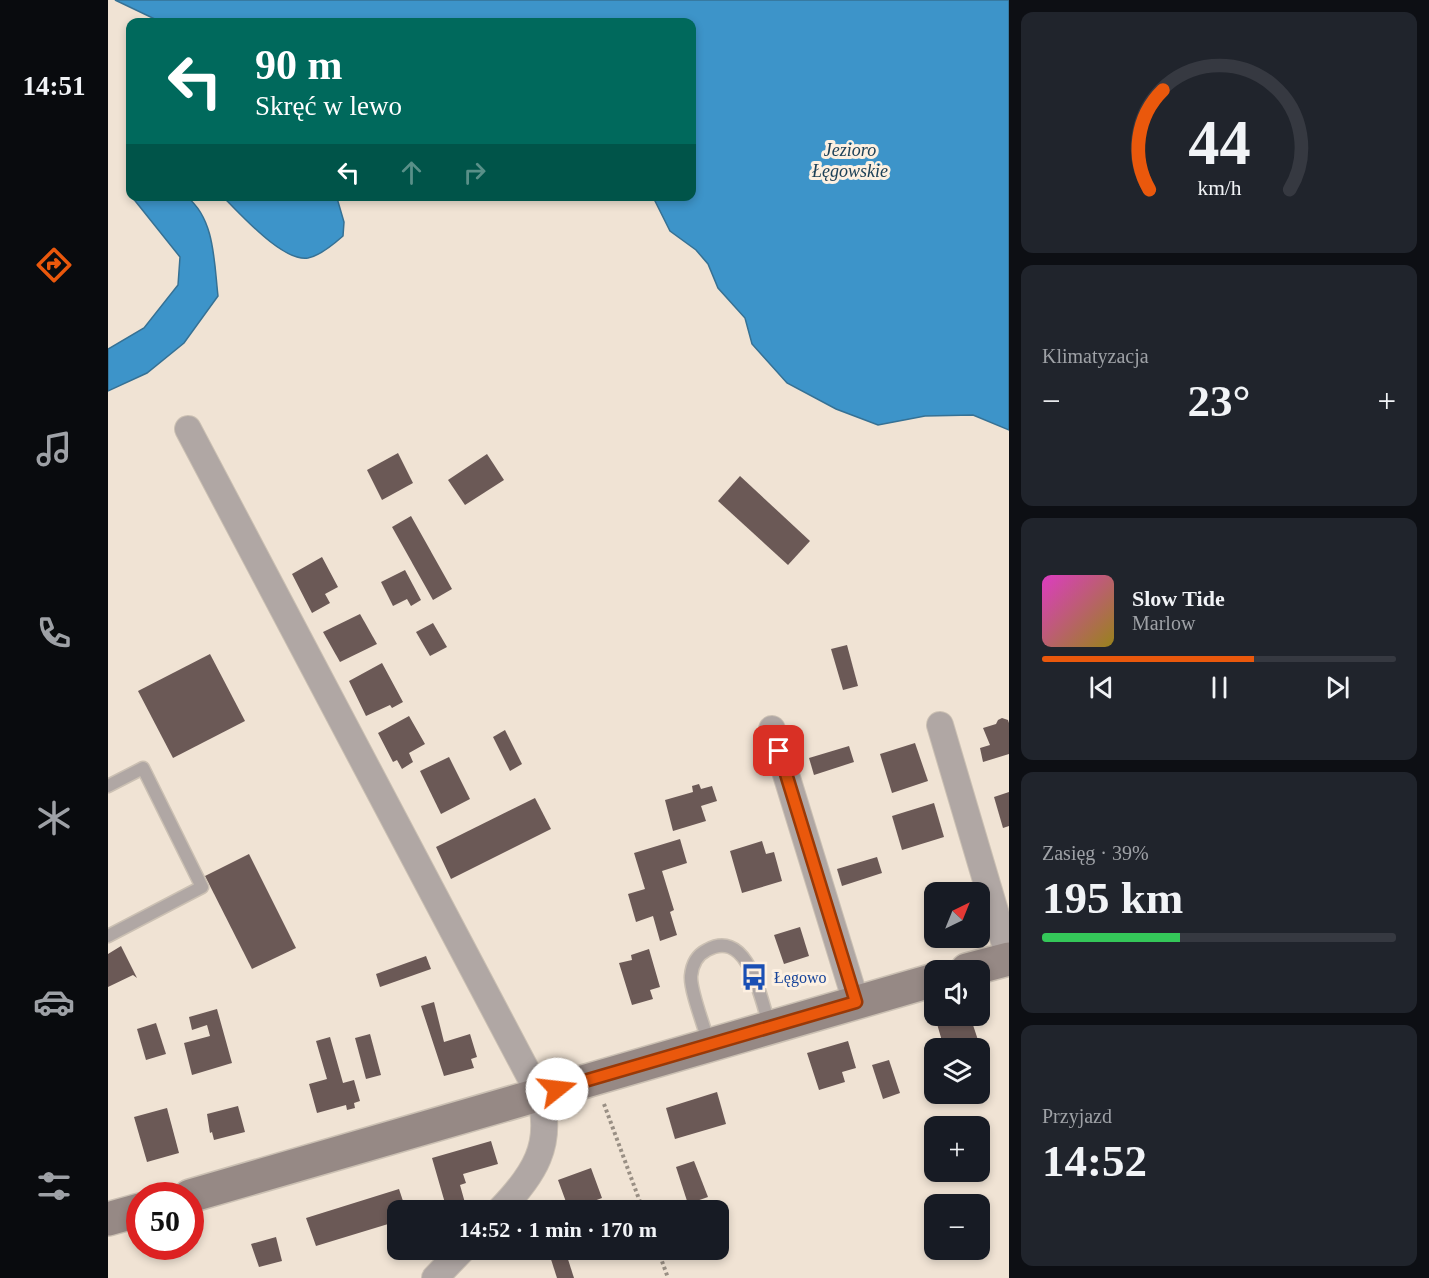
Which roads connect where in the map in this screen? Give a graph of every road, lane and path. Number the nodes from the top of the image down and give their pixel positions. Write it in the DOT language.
graph roads {
  1 [pos="188,429"];
  2 [pos="940,725"];
  3 [pos="772,729"];
  4 [pos="108,786"];
  5 [pos="108,936"];
  6 [pos="1009,958"];
  7 [pos="990,964"];
  8 [pos="924,983"];
  9 [pos="856,1002"];
  10 [pos="770,1027"];
  11 [pos="710,1045"];
  12 [pos="594,1078"];
  13 [pos="539,1094"];
  14 [pos="204,1192"];
  15 [pos="510,1200"];
  16 [pos="639,1200"];
  17 [pos="126,1214"];
  18 [pos="108,1219"];
  19 [pos="452,1260"];
  20 [pos="662,1260"];
  21 [pos="435,1278"];
  22 [pos="668,1278"];
  1 -- 13 [label="street"];
  2 -- 6 [label="street"];
  3 -- 9 [label="street"];
  4 -- 5 [label="lane"];
  6 -- 7 [label="main road"];
  8 -- 9 [label="main road"];
  9 -- 10 [label="main road"];
  10 -- 11 [label="main road"];
  10 -- 11 [label="lane"];
  11 -- 12 [label="main road"];
  12 -- 13 [label="main road"];
  12 -- 16 [label="path"];
  13 -- 14 [label="main road"];
  13 -- 15 [label="street"];
  17 -- 18 [label="main road"];
  19 -- 21 [label="street"];
  20 -- 22 [label="path"];
}
